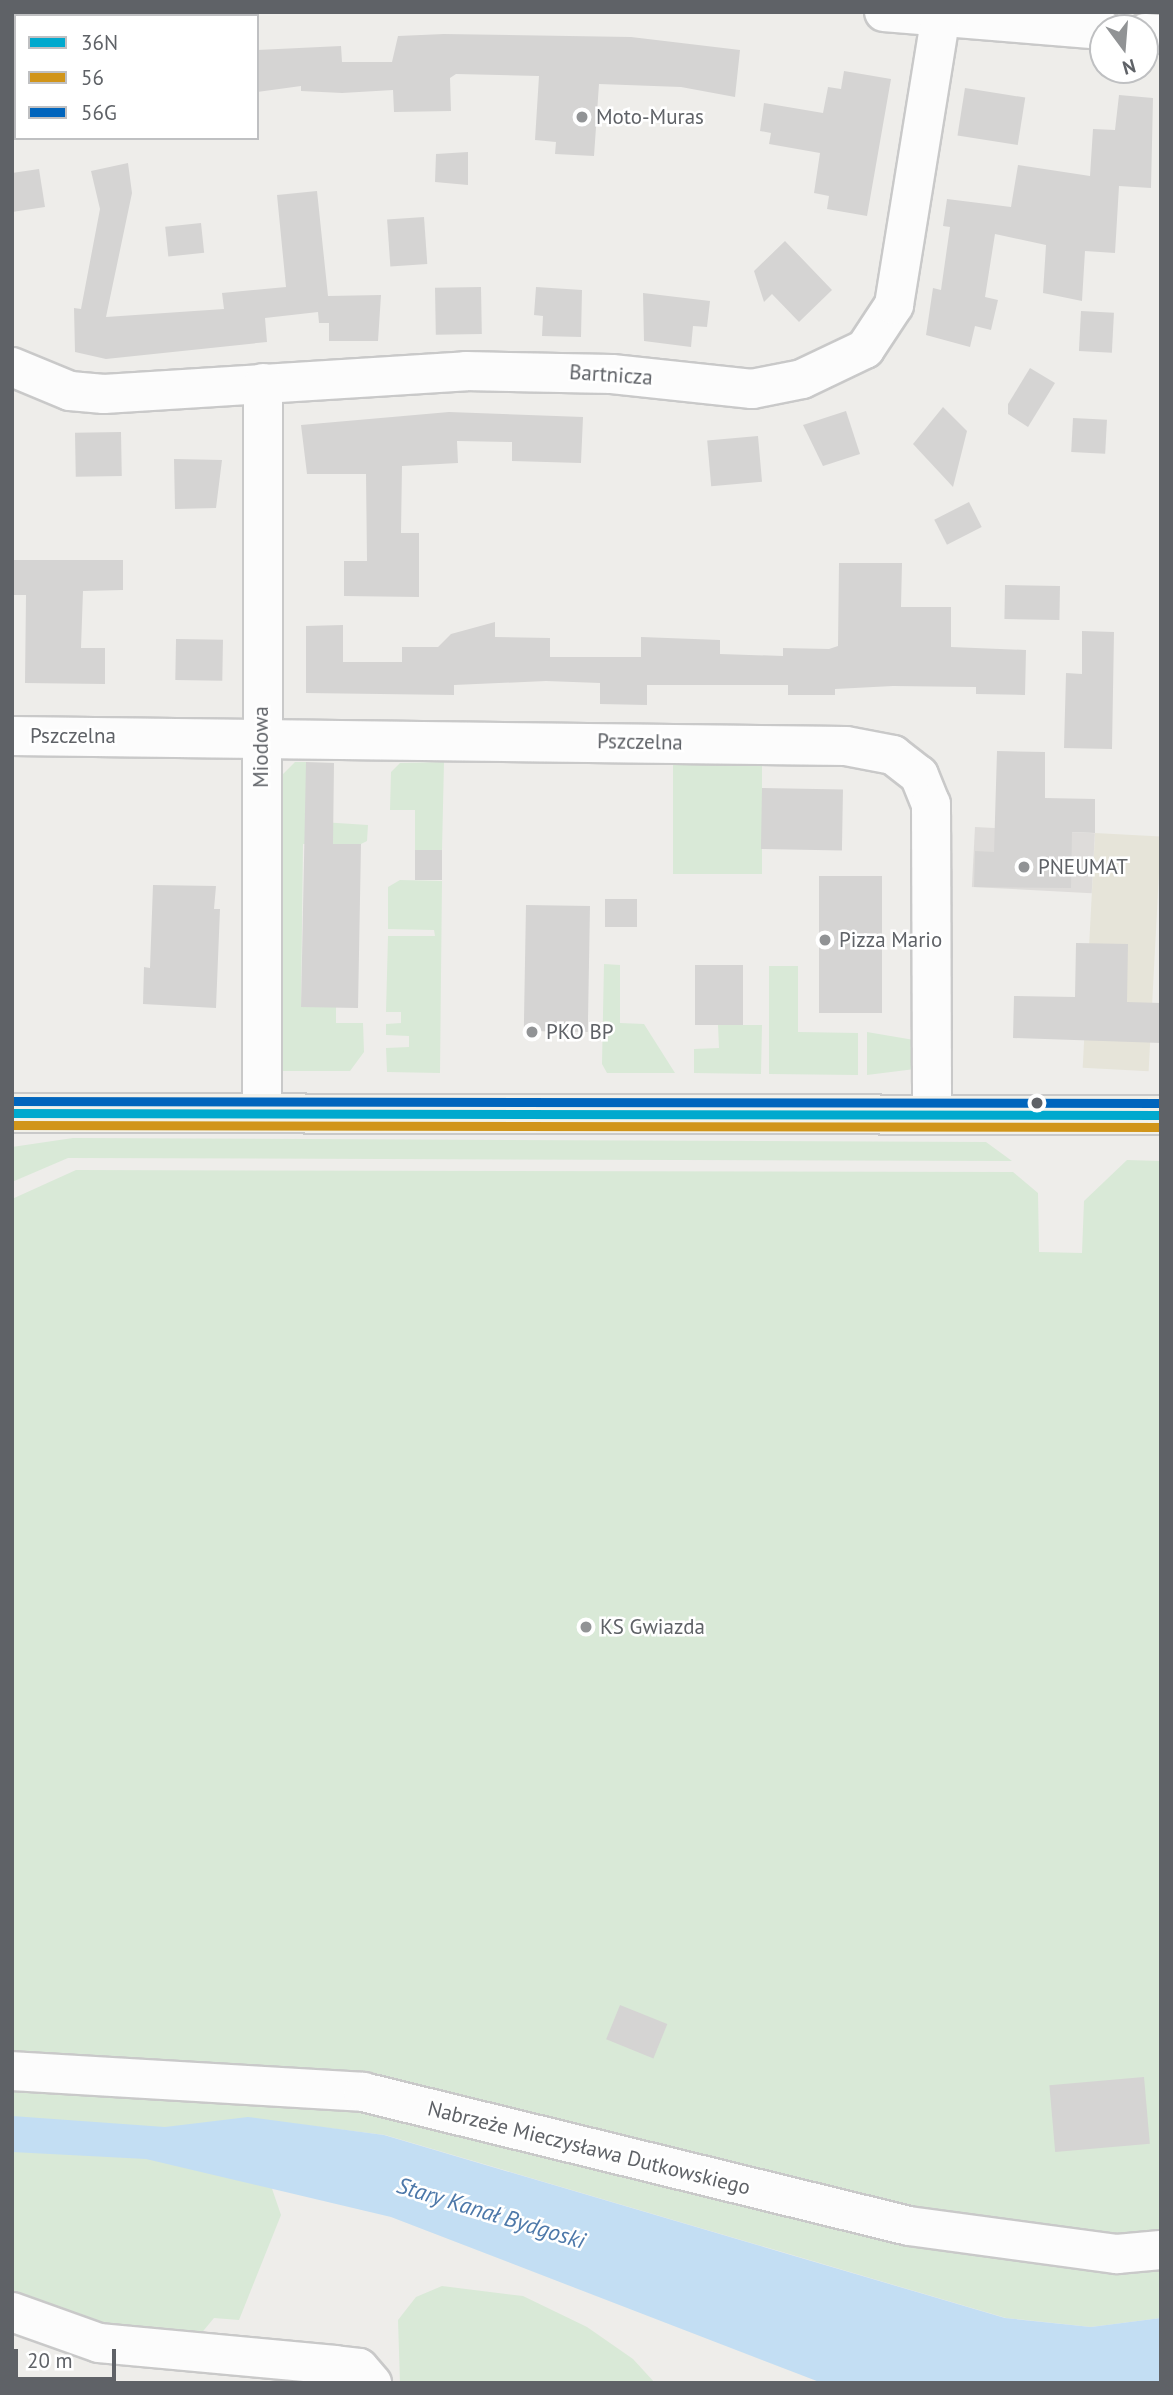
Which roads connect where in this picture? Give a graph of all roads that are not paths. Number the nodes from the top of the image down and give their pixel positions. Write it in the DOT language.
graph roads {
  1 [pos="884,12"];
  2 [pos="940,20"];
  3 [pos="1089,29"];
  4 [pos="12,367"];
  5 [pos="263,383"];
  6 [pos="12,736"];
  7 [pos="261,736"];
  8 [pos="12,1112"];
  9 [pos="262,1112"];
  10 [pos="932,1114"];
  11 [pos="1161,1115"];
  12 [pos="12,2071"];
  13 [pos="1161,2250"];
  14 [pos="12,2312"];
  15 [pos="372,2383"];
  1 -- 2 [label="street"];
  2 -- 3 [label="street"];
  2 -- 5 [label="street, Bartnicza"];
  4 -- 5 [label="street, Bartnicza"];
  5 -- 7 [label="street, Miodowa"];
  6 -- 7 [label="street, Pszczelna"];
  7 -- 9 [label="street, Miodowa"];
  7 -- 10 [label="street, Pszczelna"];
  8 -- 9 [label="main road"];
  9 -- 10 [label="main road"];
  10 -- 11 [label="main road"];
  12 -- 13 [label="street, Nabrzeże Mieczysława Dutkowskiego"];
  14 -- 15 [label="street"];
}
